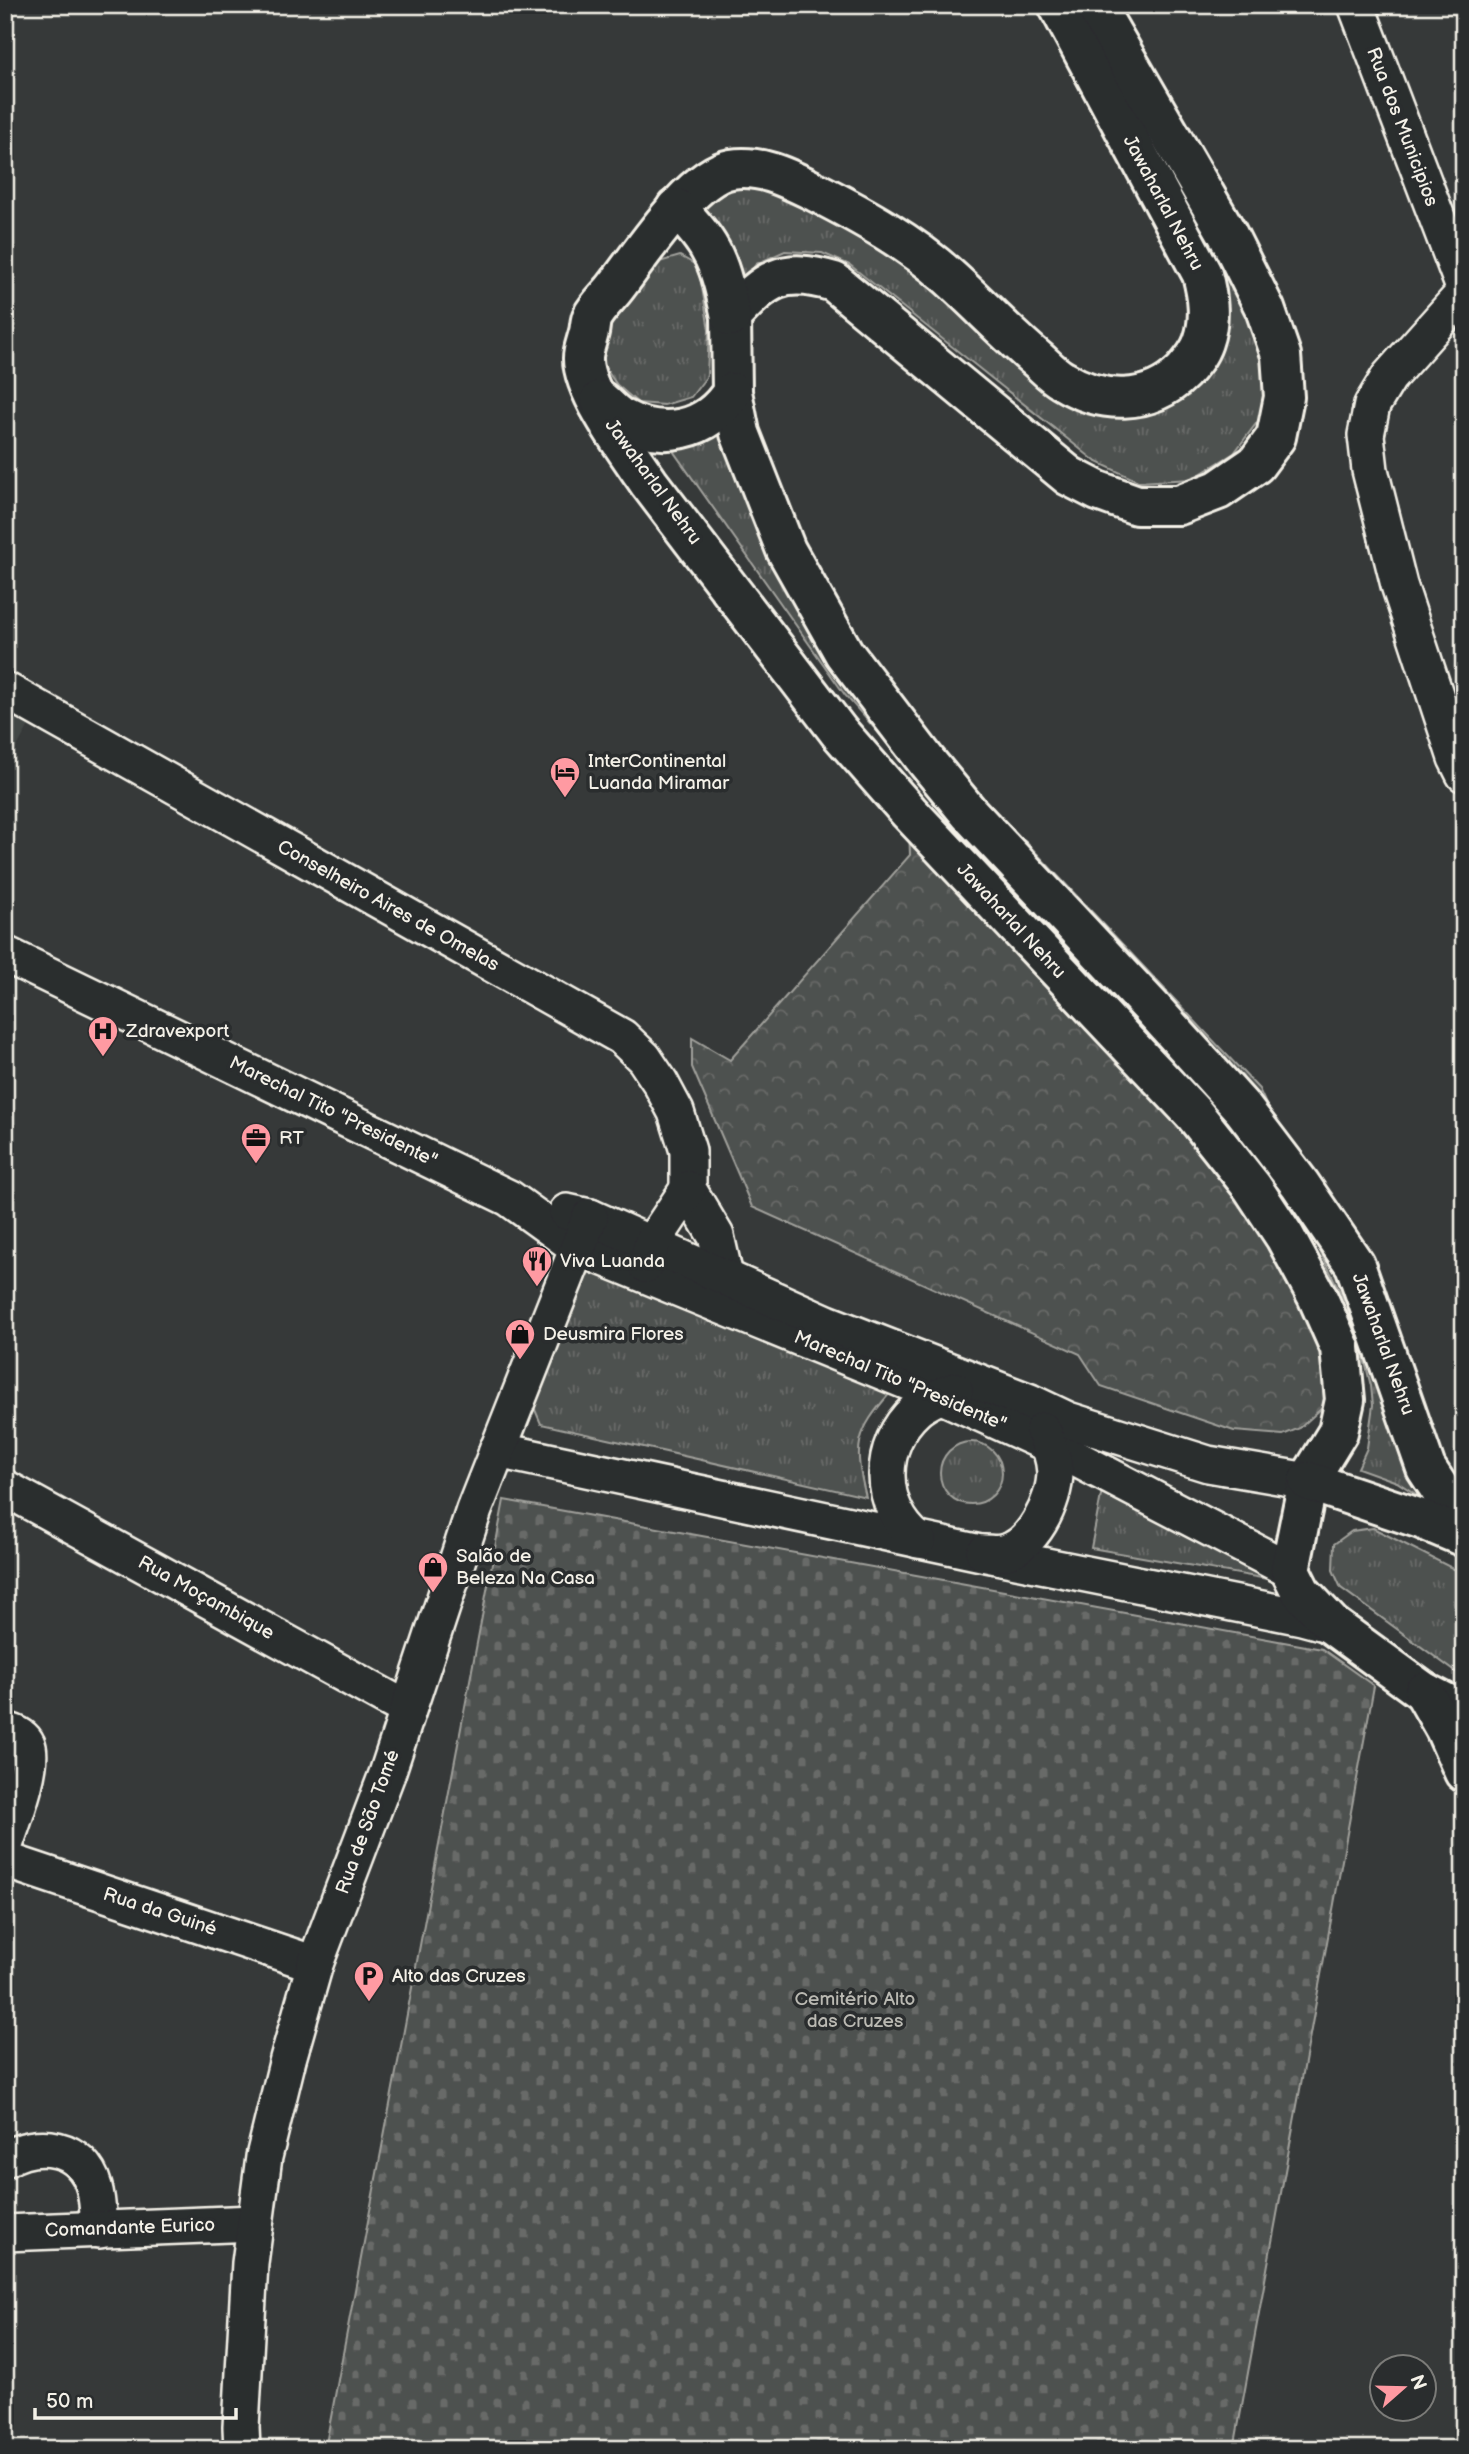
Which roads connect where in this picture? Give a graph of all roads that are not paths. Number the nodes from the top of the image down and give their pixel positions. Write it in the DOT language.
graph roads {
  1 [pos="1058,5"];
  2 [pos="1095,5"];
  3 [pos="1356,5"];
  4 [pos="677,208"];
  5 [pos="1464,291"];
  6 [pos="731,317"];
  7 [pos="732,392"];
  8 [pos="593,394"];
  9 [pos="5,690"];
  10 [pos="1464,774"];
  11 [pos="5,954"];
  12 [pos="688,1189"];
  13 [pos="584,1232"];
  14 [pos="647,1259"];
  15 [pos="721,1290"];
  16 [pos="978,1382"];
  17 [pos="940,1395"];
  18 [pos="1030,1402"];
  19 [pos="1050,1445"];
  20 [pos="497,1450"];
  21 [pos="1308,1481"];
  22 [pos="8,1497"];
  23 [pos="1464,1527"];
  24 [pos="1464,1537"];
  25 [pos="918,1540"];
  26 [pos="981,1553"];
  27 [pos="1290,1570"];
  28 [pos="1332,1625"];
  29 [pos="1424,1692"];
  30 [pos="407,1709"];
  31 [pos="1464,1710"];
  32 [pos="5,1730"];
  33 [pos="1464,1772"];
  34 [pos="5,1845"];
  35 [pos="5,1860"];
  36 [pos="315,1964"];
  37 [pos="5,2160"];
  38 [pos="255,2223"];
  39 [pos="99,2230"];
  40 [pos="5,2233"];
  41 [pos="242,2449"];
  1 -- 4 [label="main road, Jawaharlal Nehru"];
  2 -- 6 [label="main road, Jawaharlal Nehru"];
  3 -- 5 [label="street, Rua dos Municipios"];
  4 -- 6 [label="main road"];
  4 -- 8 [label="main road, Jawaharlal Nehru"];
  5 -- 10 [label="street"];
  6 -- 7 [label="main road, Jawaharlal Nehru"];
  7 -- 8 [label="main road"];
  7 -- 23 [label="main road, Jawaharlal Nehru"];
  8 -- 21 [label="main road, Jawaharlal Nehru"];
  9 -- 12 [label="street, Conselheiro Aires de Omelas"];
  11 -- 13 [label="street, Marechal Tito \"Presidente\""];
  12 -- 14 [label="street"];
  12 -- 15 [label="street"];
  13 -- 14 [label="street, Marechal Tito \"Presidente\""];
  13 -- 20 [label="street, Rua de São Tomé"];
  14 -- 15 [label="street, Marechal Tito \"Presidente\""];
  15 -- 16 [label="street, Marechal Tito \"Presidente\""];
  15 -- 17 [label="street, Marechal Tito \"Presidente\""];
  16 -- 17 [label="street"];
  16 -- 18 [label="street, Marechal Tito \"Presidente\""];
  17 -- 19 [label="street, Marechal Tito \"Presidente\""];
  17 -- 25 [label="street"];
  18 -- 19 [label="street"];
  18 -- 21 [label="street, Marechal Tito \"Presidente\""];
  19 -- 26 [label="street"];
  19 -- 27 [label="street, Marechal Tito \"Presidente\""];
  20 -- 25 [label="street"];
  20 -- 30 [label="street, Rua de São Tomé"];
  21 -- 24 [label="main road"];
  21 -- 27 [label="main road"];
  22 -- 30 [label="street, Rua Moçambique"];
  25 -- 26 [label="street"];
  26 -- 28 [label="street"];
  27 -- 28 [label="main road"];
  28 -- 29 [label="main road"];
  29 -- 31 [label="main road"];
  29 -- 33 [label="main road"];
  30 -- 36 [label="street, Rua de São Tomé"];
  32 -- 34 [label="street"];
  35 -- 36 [label="street, Rua da Guiné"];
  36 -- 38 [label="street, Rua de São Tomé"];
  37 -- 39 [label="street"];
  38 -- 39 [label="street, Comandante Eurico"];
  38 -- 41 [label="street, Rua de São Tomé"];
  39 -- 40 [label="street, Comandante Eurico"];
}
